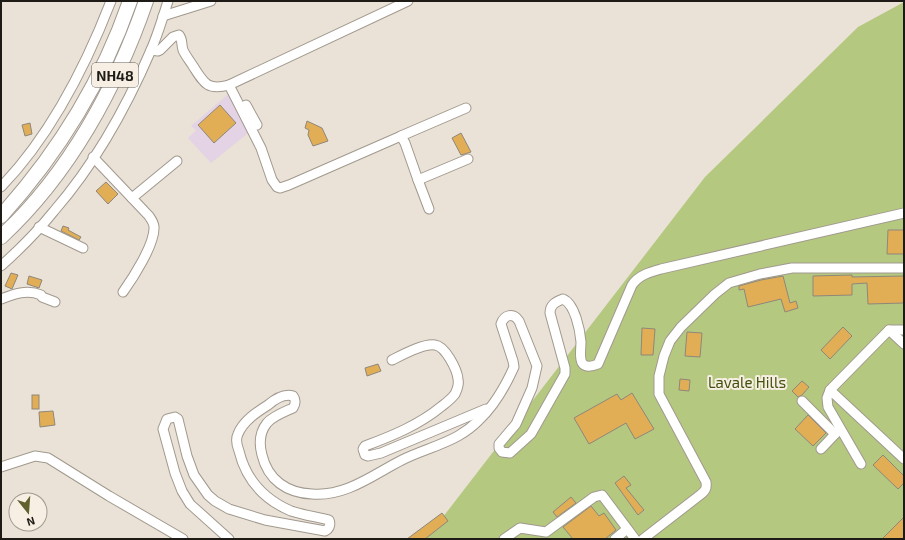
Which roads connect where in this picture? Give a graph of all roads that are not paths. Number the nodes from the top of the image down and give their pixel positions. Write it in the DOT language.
graph roads {
  1 [pos="111,1"];
  2 [pos="130,1"];
  3 [pos="146,1"];
  4 [pos="168,1"];
  5 [pos="211,1"];
  6 [pos="408,1"];
  7 [pos="163,16"];
  8 [pos="151,50"];
  9 [pos="232,84"];
  10 [pos="466,108"];
  11 [pos="257,125"];
  12 [pos="401,136"];
  13 [pos="93,157"];
  14 [pos="468,159"];
  15 [pos="178,161"];
  16 [pos="418,180"];
  17 [pos="1,188"];
  18 [pos="132,198"];
  19 [pos="428,209"];
  20 [pos="904,213"];
  21 [pos="1,216"];
  22 [pos="39,227"];
  23 [pos="1,237"];
  24 [pos="83,248"];
  25 [pos="1,266"];
  26 [pos="904,268"];
  27 [pos="123,292"];
  28 [pos="1,299"];
  29 [pos="55,302"];
  30 [pos="889,330"];
  31 [pos="904,330"];
  32 [pos="904,344"];
  33 [pos="392,360"];
  34 [pos="830,390"];
  35 [pos="802,401"];
  36 [pos="490,408"];
  37 [pos="838,431"];
  38 [pos="821,449"];
  39 [pos="904,459"];
  40 [pos="861,464"];
  41 [pos="1,467"];
  42 [pos="628,529"];
  43 [pos="182,539"];
  44 [pos="230,539"];
  45 [pos="504,539"];
  46 [pos="614,539"];
  47 [pos="635,539"];
  48 [pos="643,539"];
  1 -- 17 [label="street"];
  2 -- 21 [label="highway, NH48"];
  3 -- 23 [label="highway, NH48"];
  4 -- 7 [label="street"];
  5 -- 7 [label="street"];
  6 -- 9 [label="street"];
  7 -- 8 [label="street"];
  8 -- 9 [label="street"];
  8 -- 13 [label="street"];
  9 -- 11 [label="street"];
  9 -- 12 [label="street"];
  10 -- 12 [label="street"];
  12 -- 16 [label="street"];
  13 -- 18 [label="street"];
  13 -- 22 [label="street"];
  14 -- 16 [label="street"];
  15 -- 18 [label="street"];
  16 -- 19 [label="street"];
  18 -- 27 [label="street"];
  20 -- 36 [label="street"];
  22 -- 24 [label="street"];
  22 -- 25 [label="street"];
  26 -- 48 [label="street"];
  28 -- 29 [label="street"];
  30 -- 31 [label="street"];
  30 -- 32 [label="street"];
  30 -- 34 [label="street"];
  33 -- 36 [label="street"];
  34 -- 37 [label="street"];
  34 -- 39 [label="street"];
  35 -- 37 [label="street"];
  36 -- 44 [label="street"];
  37 -- 38 [label="street"];
  37 -- 40 [label="street"];
  41 -- 43 [label="street"];
  42 -- 45 [label="street"];
  42 -- 46 [label="street"];
  42 -- 47 [label="street"];
}
